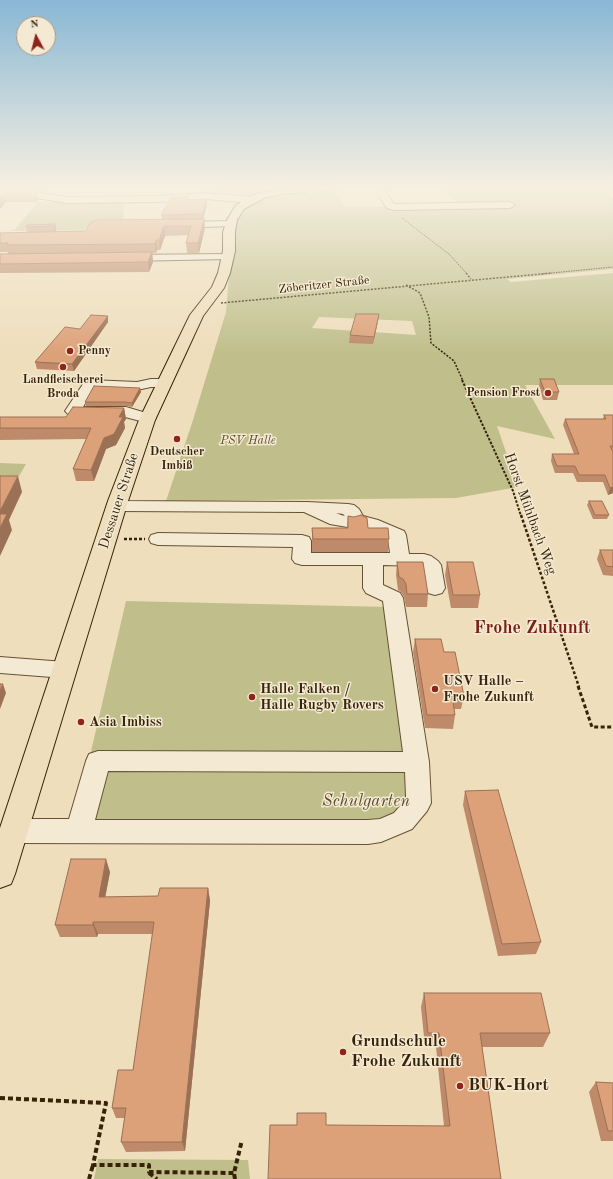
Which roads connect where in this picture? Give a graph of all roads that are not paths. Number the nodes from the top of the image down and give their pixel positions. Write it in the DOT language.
graph roads {
  1 [pos="228,244"];
  2 [pos="227,257"];
  3 [pos="114,258"];
  4 [pos="164,383"];
  5 [pos="148,418"];
  6 [pos="116,506"];
  7 [pos="158,539"];
  8 [pos="362,558"];
  9 [pos="400,559"];
  10 [pos="435,588"];
  11 [pos="0,666"];
  12 [pos="65,670"];
  13 [pos="417,762"];
  14 [pos="14,830"];
  15 [pos="79,830"];
  16 [pos="0,874"];
  1 -- 2 [label="main road, Dessauer Straße"];
  2 -- 3 [label="street"];
  2 -- 4 [label="main road, Dessauer Straße"];
  4 -- 5 [label="main road, Dessauer Straße"];
  4 -- 5 [label="street"];
  5 -- 6 [label="main road, Dessauer Straße"];
  6 -- 9 [label="street"];
  6 -- 12 [label="main road, Dessauer Straße"];
  7 -- 8 [label="street"];
  8 -- 9 [label="street"];
  8 -- 13 [label="street"];
  9 -- 10 [label="street"];
  11 -- 12 [label="street"];
  12 -- 14 [label="main road, Dessauer Straße"];
  13 -- 15 [label="street"];
  13 -- 15 [label="street"];
  14 -- 15 [label="street"];
  14 -- 16 [label="main road, Dessauer Straße"];
}
